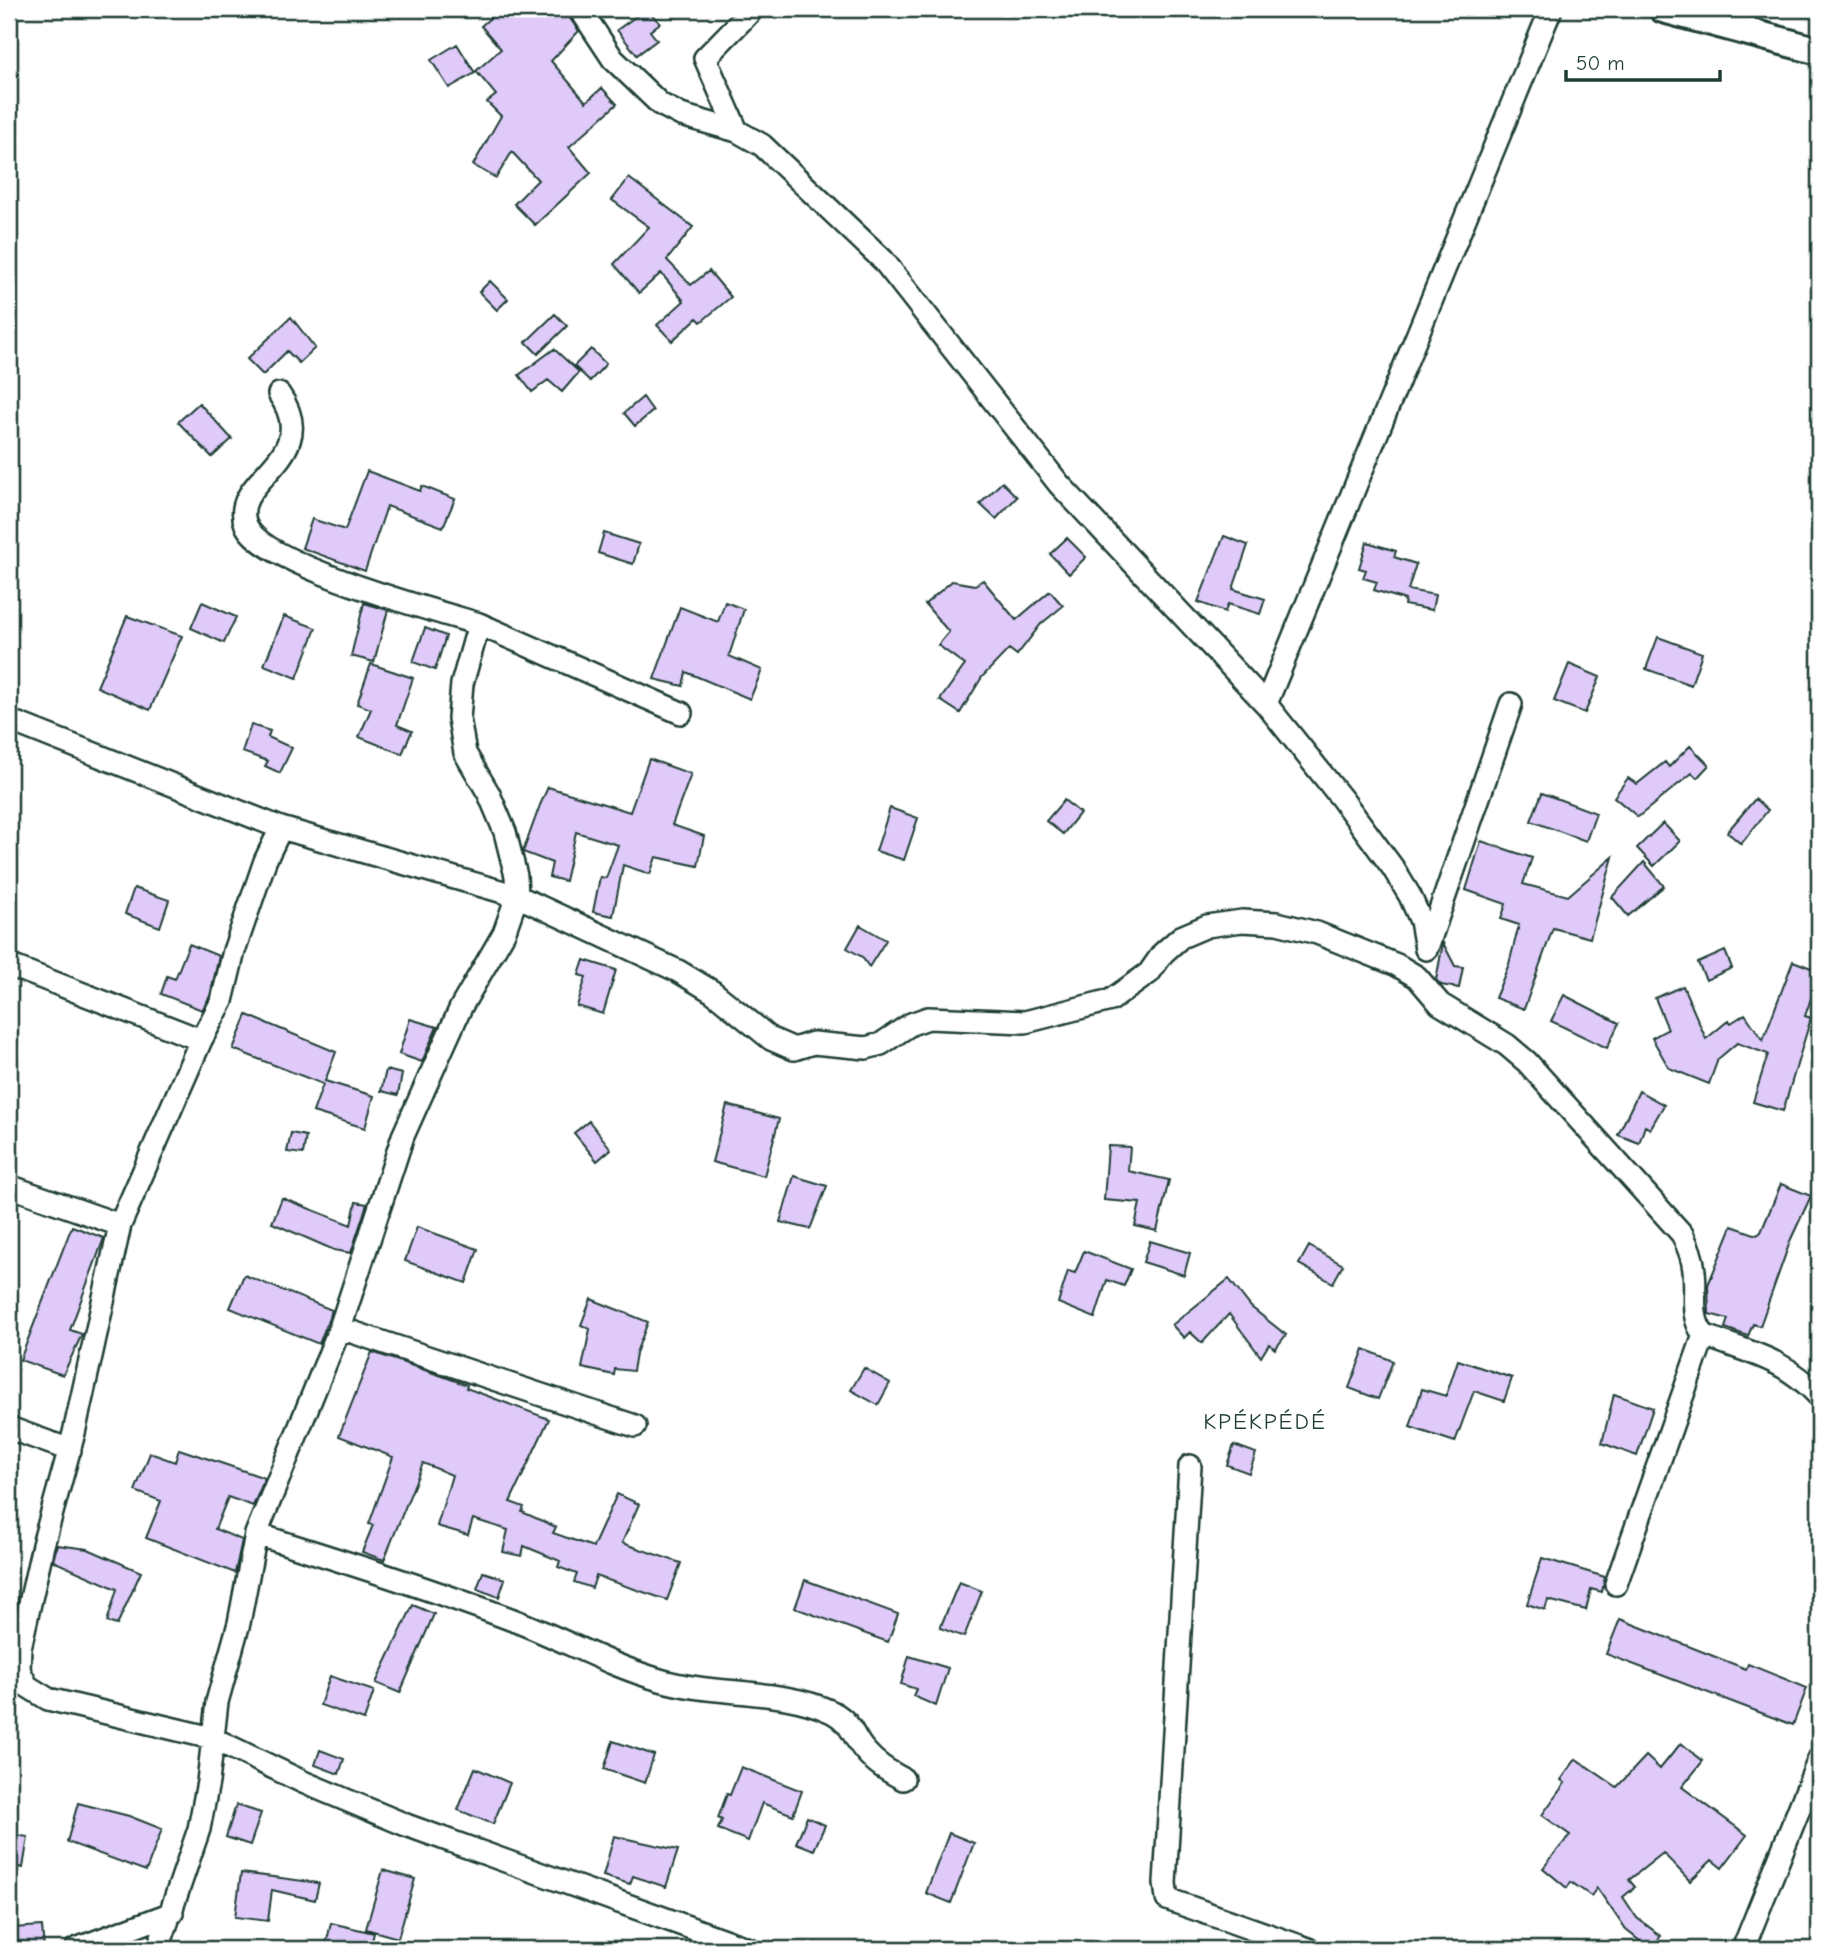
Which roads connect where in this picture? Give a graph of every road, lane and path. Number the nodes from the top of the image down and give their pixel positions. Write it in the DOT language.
graph roads {
  1 [pos="580,9"];
  2 [pos="752,9"];
  3 [pos="1551,9"];
  4 [pos="1663,9"];
  5 [pos="1819,51"];
  6 [pos="737,131"];
  7 [pos="279,394"];
  8 [pos="479,624"];
  9 [pos="1266,704"];
  10 [pos="1511,704"];
  11 [pos="681,713"];
  12 [pos="19,724"];
  13 [pos="281,828"];
  14 [pos="517,896"];
  15 [pos="1426,949"];
  16 [pos="9,965"];
  17 [pos="1417,976"];
  18 [pos="201,1040"];
  19 [pos="9,1186"];
  20 [pos="121,1225"];
  21 [pos="340,1328"];
  22 [pos="1704,1335"];
  23 [pos="1819,1396"];
  24 [pos="635,1426"];
  25 [pos="9,1428"];
  26 [pos="70,1450"];
  27 [pos="1190,1466"];
  28 [pos="256,1534"];
  29 [pos="1616,1584"];
  30 [pos="212,1738"];
  31 [pos="1819,1759"];
  32 [pos="903,1779"];
  33 [pos="172,1913"];
  34 [pos="76,1949"];
  35 [pos="158,1949"];
  36 [pos="749,1949"];
  37 [pos="1308,1949"];
  38 [pos="1743,1949"];
  1 -- 6 [label="street"];
  2 -- 6 [label="street"];
  3 -- 9 [label="street"];
  4 -- 5 [label="street"];
  6 -- 9 [label="street"];
  7 -- 8 [label="street"];
  8 -- 11 [label="street"];
  8 -- 14 [label="street"];
  9 -- 15 [label="street"];
  10 -- 15 [label="street"];
  12 -- 13 [label="street"];
  13 -- 14 [label="street"];
  13 -- 18 [label="street"];
  14 -- 17 [label="street"];
  14 -- 21 [label="street"];
  15 -- 17 [label="street"];
  16 -- 18 [label="street"];
  17 -- 22 [label="street"];
  18 -- 20 [label="street"];
  19 -- 20 [label="street"];
  20 -- 26 [label="street"];
  21 -- 24 [label="street"];
  21 -- 28 [label="street"];
  22 -- 23 [label="street"];
  22 -- 29 [label="street"];
  25 -- 26 [label="street"];
  26 -- 30 [label="street"];
  27 -- 37 [label="street"];
  28 -- 30 [label="street"];
  28 -- 32 [label="street"];
  30 -- 33 [label="street"];
  30 -- 36 [label="street"];
  31 -- 38 [label="street"];
  33 -- 34 [label="street"];
  33 -- 35 [label="street"];
}
